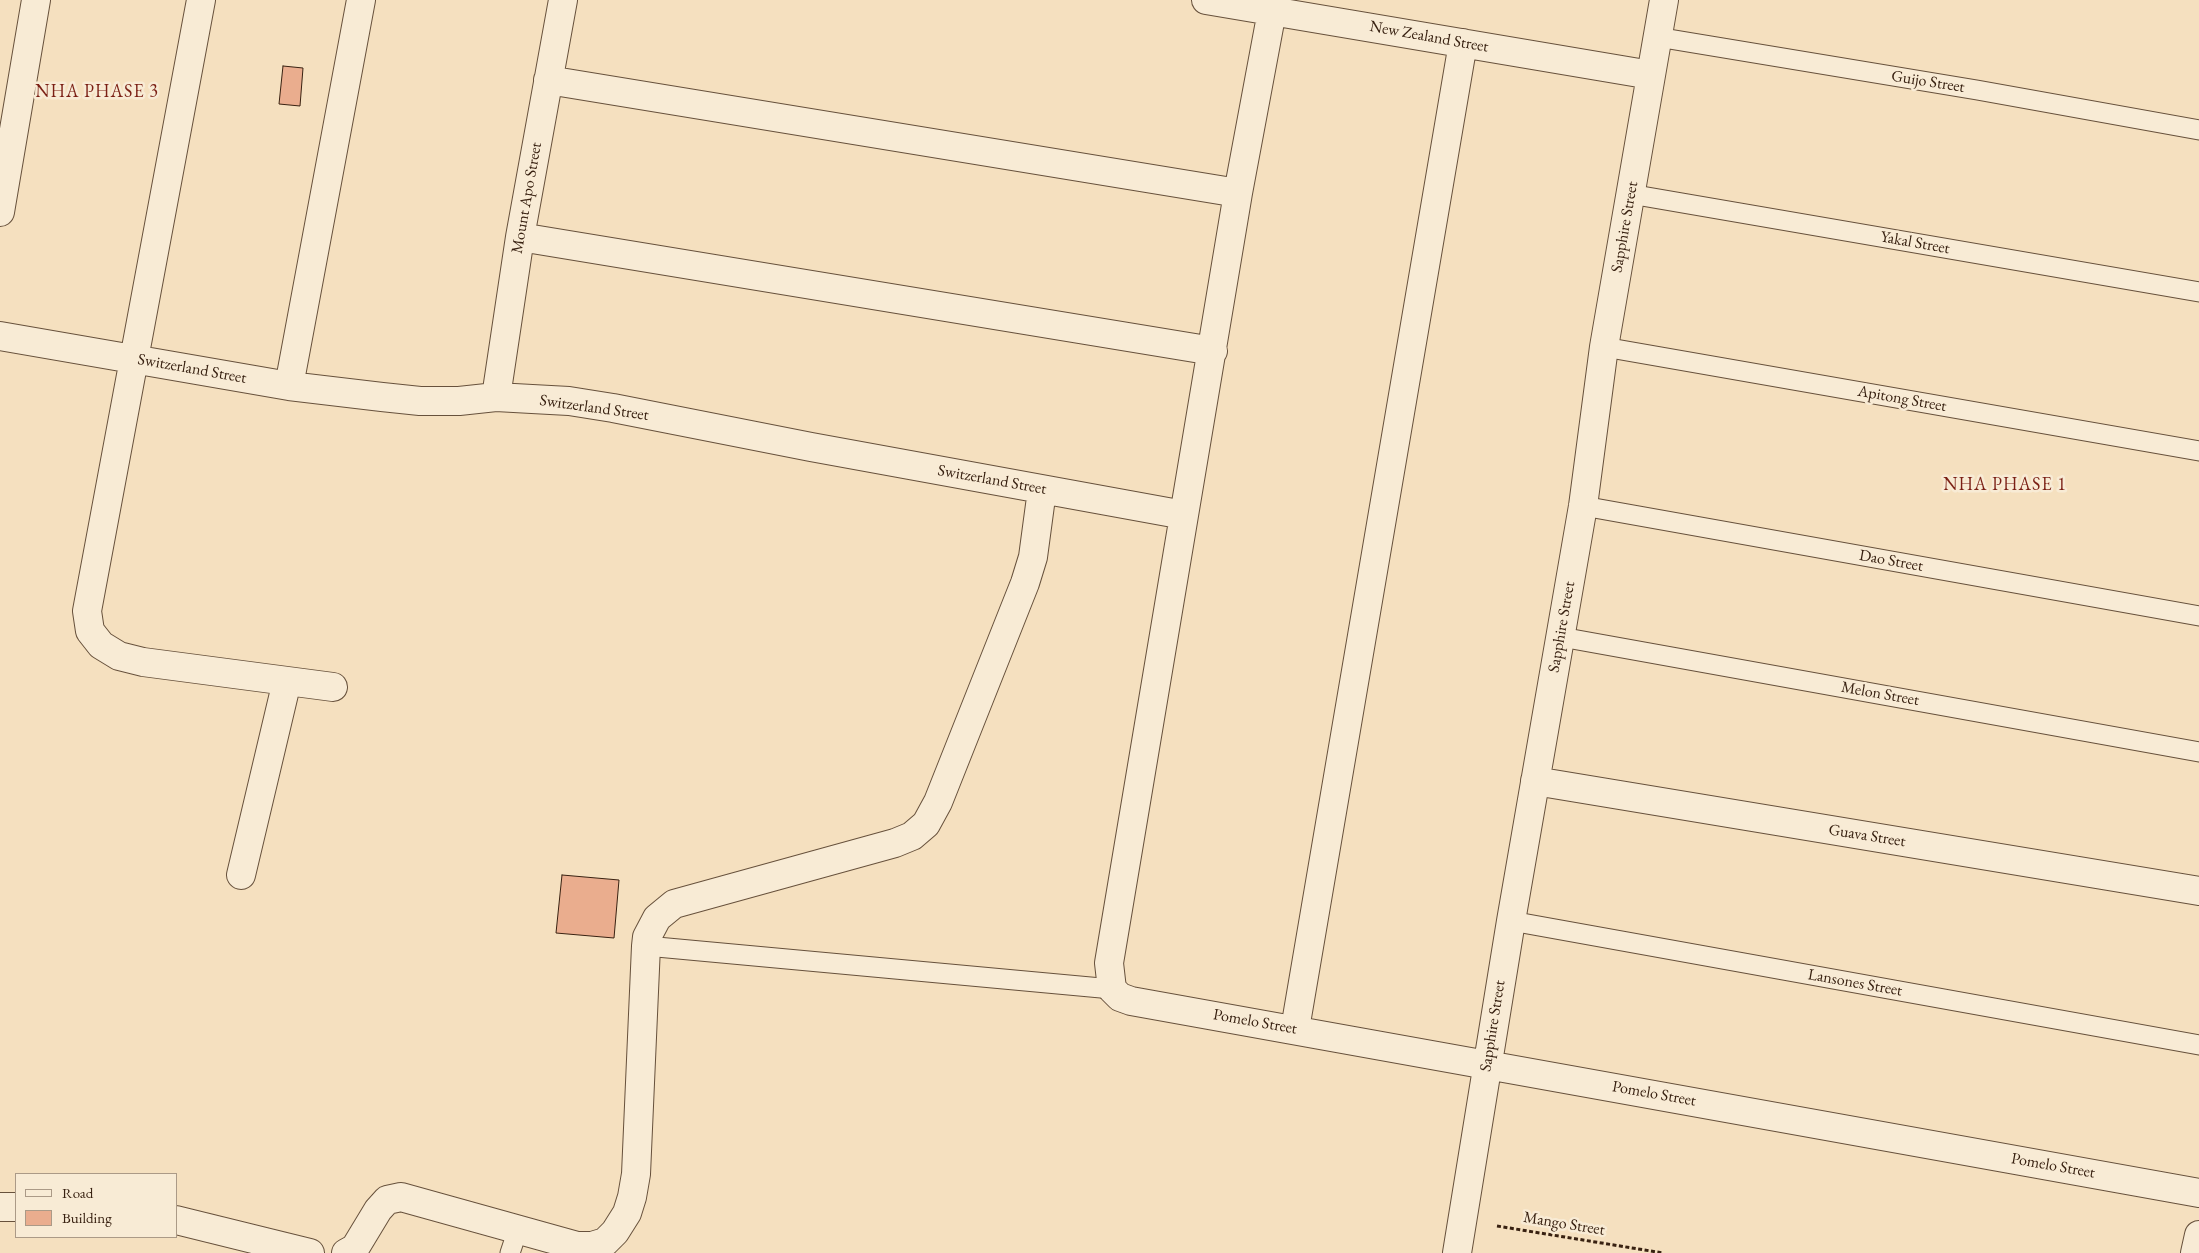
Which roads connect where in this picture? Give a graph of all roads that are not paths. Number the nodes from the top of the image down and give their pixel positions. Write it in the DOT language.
graph roads {
  1 [pos="36,0"];
  2 [pos="201,0"];
  3 [pos="361,0"];
  4 [pos="563,0"];
  5 [pos="1206,0"];
  6 [pos="1664,0"];
  7 [pos="1272,11"];
  8 [pos="1657,37"];
  9 [pos="1464,43"];
  10 [pos="1651,75"];
  11 [pos="548,80"];
  12 [pos="2199,130"];
  13 [pos="1238,193"];
  14 [pos="1630,194"];
  15 [pos="0,212"];
  16 [pos="520,237"];
  17 [pos="2199,292"];
  18 [pos="0,336"];
  19 [pos="1604,347"];
  20 [pos="1213,351"];
  21 [pos="135,359"];
  22 [pos="288,386"];
  23 [pos="496,397"];
  24 [pos="2199,451"];
  25 [pos="1042,490"];
  26 [pos="1583,506"];
  27 [pos="1184,515"];
  28 [pos="2199,616"];
  29 [pos="1561,636"];
  30 [pos="287,681"];
  31 [pos="333,687"];
  32 [pos="2199,752"];
  33 [pos="1535,781"];
  34 [pos="241,875"];
  35 [pos="2199,892"];
  36 [pos="1511,921"];
  37 [pos="646,946"];
  38 [pos="1112,989"];
  39 [pos="1295,1029"];
  40 [pos="2199,1046"];
  41 [pos="1487,1063"];
  42 [pos="2199,1193"];
  43 [pos="15,1207"];
  44 [pos="0,1208"];
  45 [pos="178,1220"];
  46 [pos="2199,1236"];
  47 [pos="514,1241"];
  48 [pos="310,1253"];
  49 [pos="346,1253"];
  50 [pos="1457,1253"];
  51 [pos="2195,1253"];
  1 -- 15 [label="street"];
  2 -- 21 [label="street"];
  3 -- 22 [label="street"];
  4 -- 11 [label="street, Mount Apo Street"];
  5 -- 7 [label="street, New Zealand Street"];
  6 -- 8 [label="street, Sapphire Street"];
  7 -- 9 [label="street, New Zealand Street"];
  7 -- 13 [label="street"];
  8 -- 10 [label="street, Sapphire Street"];
  8 -- 12 [label="lane, Guijo Street"];
  9 -- 10 [label="street, New Zealand Street"];
  9 -- 39 [label="street"];
  10 -- 14 [label="street, Sapphire Street"];
  11 -- 13 [label="street"];
  11 -- 16 [label="street, Mount Apo Street"];
  13 -- 20 [label="street"];
  14 -- 17 [label="lane, Yakal Street"];
  14 -- 19 [label="street, Sapphire Street"];
  16 -- 20 [label="street"];
  16 -- 23 [label="street, Mount Apo Street"];
  18 -- 21 [label="street, Switzerland Street"];
  19 -- 24 [label="lane, Apitong Street"];
  19 -- 26 [label="street, Sapphire Street"];
  20 -- 27 [label="street"];
  21 -- 22 [label="street, Switzerland Street"];
  21 -- 30 [label="street"];
  22 -- 23 [label="street, Switzerland Street"];
  23 -- 25 [label="street, Switzerland Street"];
  25 -- 27 [label="street, Switzerland Street"];
  25 -- 37 [label="street"];
  26 -- 28 [label="lane, Dao Street"];
  26 -- 29 [label="street, Sapphire Street"];
  27 -- 38 [label="street"];
  29 -- 32 [label="lane, Melon Street"];
  29 -- 33 [label="street, Sapphire Street"];
  30 -- 31 [label="street"];
  30 -- 34 [label="street"];
  33 -- 35 [label="street, Guava Street"];
  33 -- 36 [label="street, Sapphire Street"];
  36 -- 40 [label="lane, Lansones Street"];
  36 -- 41 [label="street, Sapphire Street"];
  37 -- 38 [label="lane"];
  37 -- 47 [label="street"];
  38 -- 39 [label="street, Pomelo Street"];
  39 -- 41 [label="street, Pomelo Street"];
  41 -- 42 [label="street, Pomelo Street"];
  41 -- 50 [label="street, Sapphire Street"];
  43 -- 44 [label="street"];
  45 -- 48 [label="street"];
  46 -- 51 [label="street"];
  47 -- 49 [label="street"];
}
